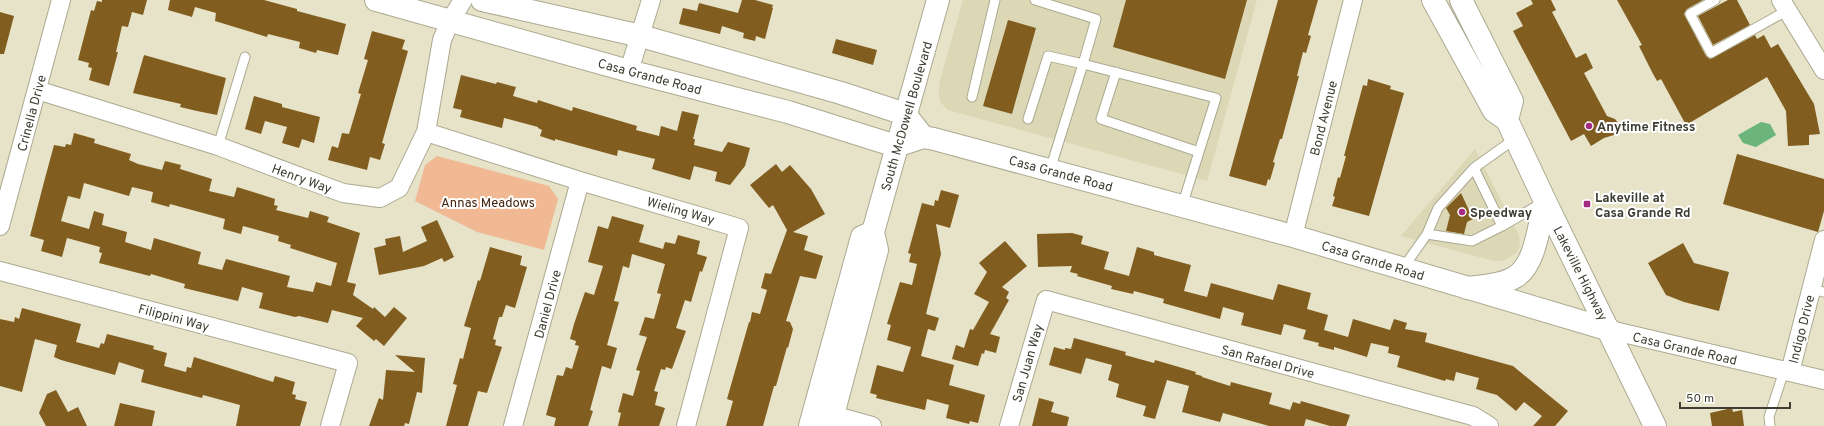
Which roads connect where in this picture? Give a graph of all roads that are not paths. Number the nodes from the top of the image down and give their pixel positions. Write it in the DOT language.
graph roads {
  1 [pos="60,0"];
  2 [pos="376,0"];
  3 [pos="464,0"];
  4 [pos="482,0"];
  5 [pos="651,0"];
  6 [pos="938,0"];
  7 [pos="995,0"];
  8 [pos="1035,0"];
  9 [pos="1353,0"];
  10 [pos="1433,0"];
  11 [pos="1461,0"];
  12 [pos="1715,0"];
  13 [pos="1785,5"];
  14 [pos="450,21"];
  15 [pos="640,36"];
  16 [pos="245,57"];
  17 [pos="1083,64"];
  18 [pos="1824,70"];
  19 [pos="629,71"];
  20 [pos="1116,72"];
  21 [pos="37,90"];
  22 [pos="972,97"];
  23 [pos="905,114"];
  24 [pos="1028,120"];
  25 [pos="1511,129"];
  26 [pos="426,132"];
  27 [pos="923,137"];
  28 [pos="218,146"];
  29 [pos="896,146"];
  30 [pos="1199,152"];
  31 [pos="1474,168"];
  32 [pos="1050,170"];
  33 [pos="580,181"];
  34 [pos="1545,201"];
  35 [pos="1182,206"];
  36 [pos="0,226"];
  37 [pos="1502,226"];
  38 [pos="1427,234"];
  39 [pos="1294,236"];
  40 [pos="1824,240"];
  41 [pos="1402,269"];
  42 [pos="0,271"];
  43 [pos="1467,288"];
  44 [pos="1818,291"];
  45 [pos="1046,300"];
  46 [pos="1610,330"];
  47 [pos="1787,372"];
  48 [pos="1824,380"];
  49 [pos="822,420"];
  50 [pos="330,426"];
  51 [pos="513,426"];
  52 [pos="686,426"];
  53 [pos="872,426"];
  54 [pos="1009,426"];
  55 [pos="1489,426"];
  56 [pos="1655,426"];
  57 [pos="1770,426"];
  1 -- 21 [label="street, Crinella Drive"];
  2 -- 14 [label="main road, Casa Grande Road"];
  3 -- 14 [label="street, Henry Way"];
  4 -- 15 [label="main road"];
  5 -- 15 [label="street"];
  6 -- 23 [label="main road, South McDowell Boulevard"];
  7 -- 22 [label="lane"];
  8 -- 17 [label="lane"];
  9 -- 39 [label="street, Bond Avenue"];
  10 -- 25 [label="main road, Lakeville Highway"];
  11 -- 25 [label="main road"];
  12 -- 13 [label="lane"];
  13 -- 18 [label="street"];
  14 -- 19 [label="main road, Casa Grande Road"];
  14 -- 26 [label="street, Henry Way"];
  15 -- 19 [label="street"];
  15 -- 23 [label="main road"];
  16 -- 28 [label="lane"];
  17 -- 20 [label="lane"];
  17 -- 24 [label="lane"];
  17 -- 32 [label="lane"];
  19 -- 29 [label="main road, Casa Grande Road"];
  20 -- 30 [label="lane"];
  20 -- 30 [label="lane"];
  21 -- 28 [label="street, Henry Way"];
  21 -- 36 [label="street, Crinella Drive"];
  23 -- 27 [label="main road"];
  23 -- 29 [label="main road, South McDowell Boulevard"];
  25 -- 31 [label="lane"];
  25 -- 34 [label="main road, Lakeville Highway"];
  26 -- 28 [label="street, Henry Way"];
  26 -- 33 [label="street, Wieling Way"];
  27 -- 29 [label="main road"];
  27 -- 32 [label="main road, Casa Grande Road"];
  29 -- 49 [label="main road, South McDowell Boulevard"];
  30 -- 35 [label="lane"];
  31 -- 37 [label="lane"];
  31 -- 38 [label="lane"];
  32 -- 35 [label="main road, Casa Grande Road"];
  33 -- 51 [label="street, Daniel Drive"];
  33 -- 52 [label="street, Wieling Way"];
  34 -- 37 [label="lane"];
  34 -- 43 [label="main road"];
  34 -- 46 [label="main road, Lakeville Highway"];
  35 -- 39 [label="main road, Casa Grande Road"];
  37 -- 38 [label="lane"];
  38 -- 41 [label="lane"];
  39 -- 41 [label="main road, Casa Grande Road"];
  40 -- 44 [label="street, Indigo Drive"];
  41 -- 43 [label="main road, Casa Grande Road"];
  42 -- 50 [label="street, Filippini Way"];
  43 -- 46 [label="main road, Casa Grande Road"];
  44 -- 47 [label="street, Indigo Drive"];
  45 -- 54 [label="street, San Juan Way"];
  45 -- 55 [label="street, San Rafael Drive"];
  46 -- 47 [label="street, Casa Grande Road"];
  46 -- 56 [label="main road, Lakeville Highway"];
  47 -- 48 [label="street, Casa Grande Road"];
  47 -- 57 [label="lane"];
  49 -- 53 [label="street"];
}
